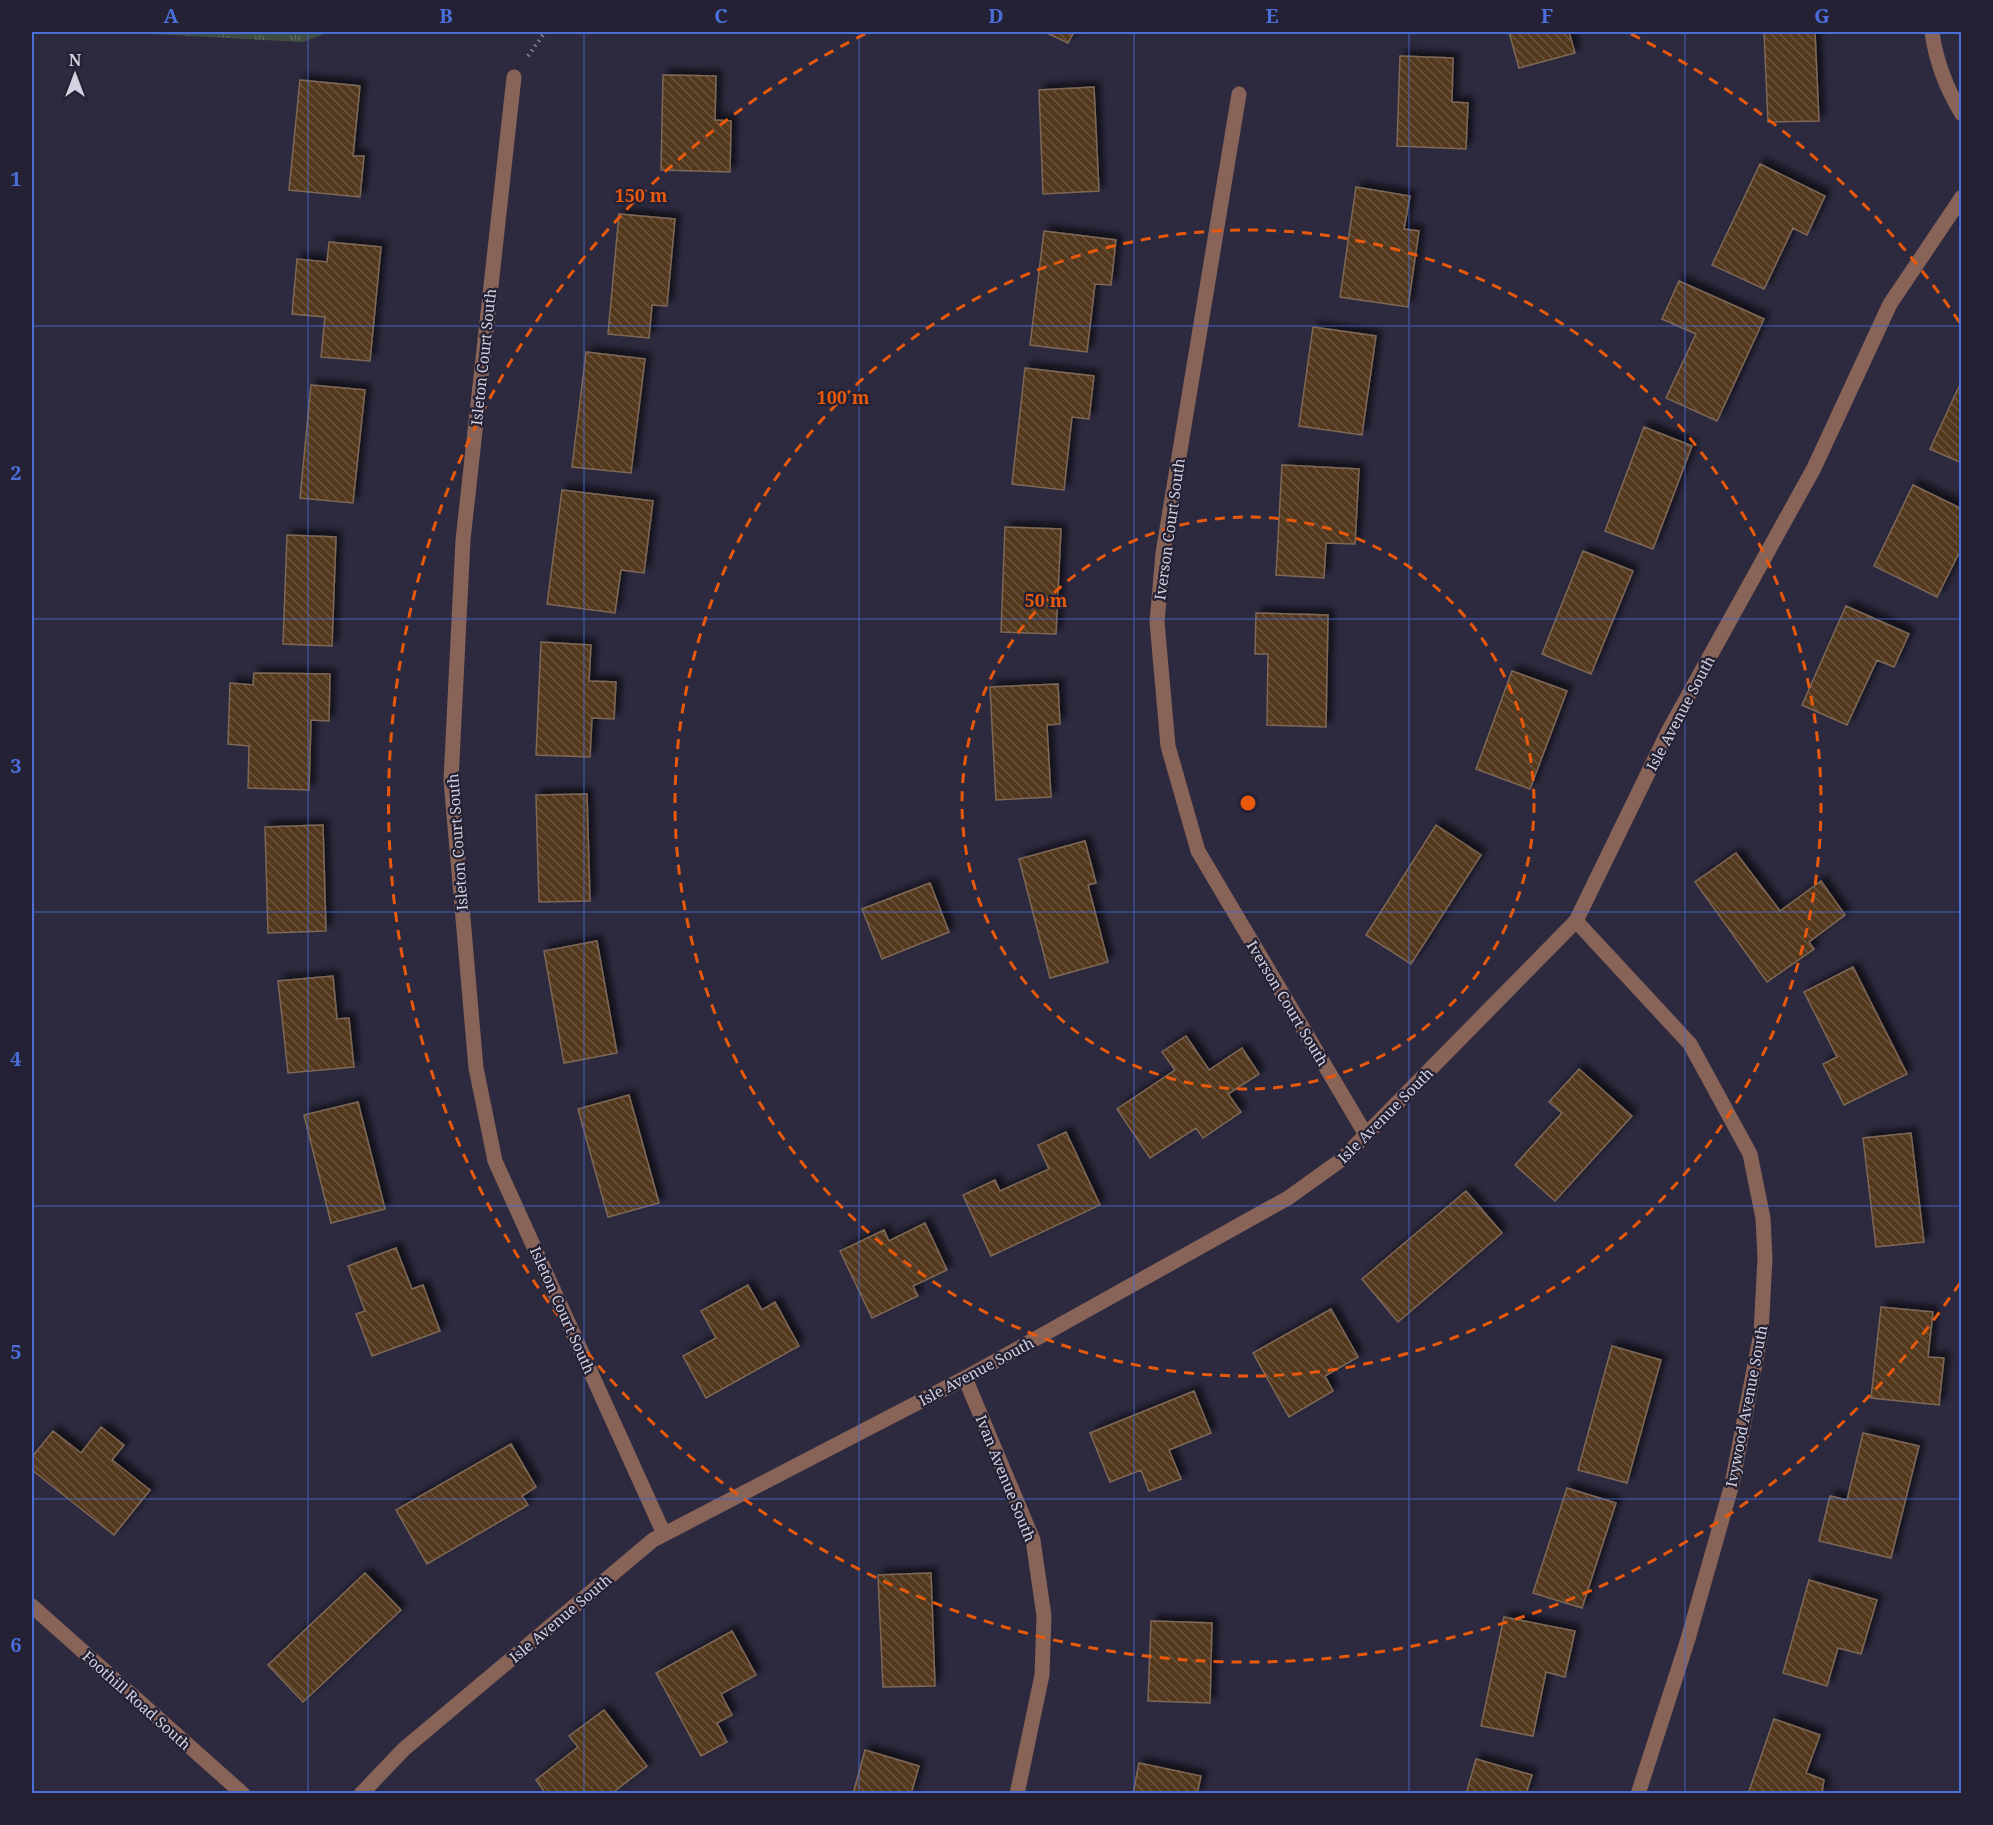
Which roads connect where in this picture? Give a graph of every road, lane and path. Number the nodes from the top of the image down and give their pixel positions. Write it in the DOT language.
graph roads {
  1 [pos="1932,32"];
  2 [pos="514,77"];
  3 [pos="1239,94"];
  4 [pos="1962,114"];
  5 [pos="1962,197"];
  6 [pos="1576,921"];
  7 [pos="1366,1135"];
  8 [pos="965,1378"];
  9 [pos="664,1534"];
  10 [pos="32,1606"];
  11 [pos="243,1794"];
  12 [pos="361,1794"];
  13 [pos="1017,1794"];
  14 [pos="1638,1794"];
  1 -- 4 [label="street"];
  2 -- 9 [label="street, Isleton Court South"];
  3 -- 7 [label="street, Iverson Court South"];
  5 -- 6 [label="street, Isle Avenue South"];
  6 -- 7 [label="street, Isle Avenue South"];
  6 -- 14 [label="street, Ivywood Avenue South"];
  7 -- 8 [label="street, Isle Avenue South"];
  8 -- 9 [label="street, Isle Avenue South"];
  8 -- 13 [label="street, Ivan Avenue South"];
  9 -- 12 [label="street, Isle Avenue South"];
  10 -- 11 [label="street, Foothill Road South"];
}
